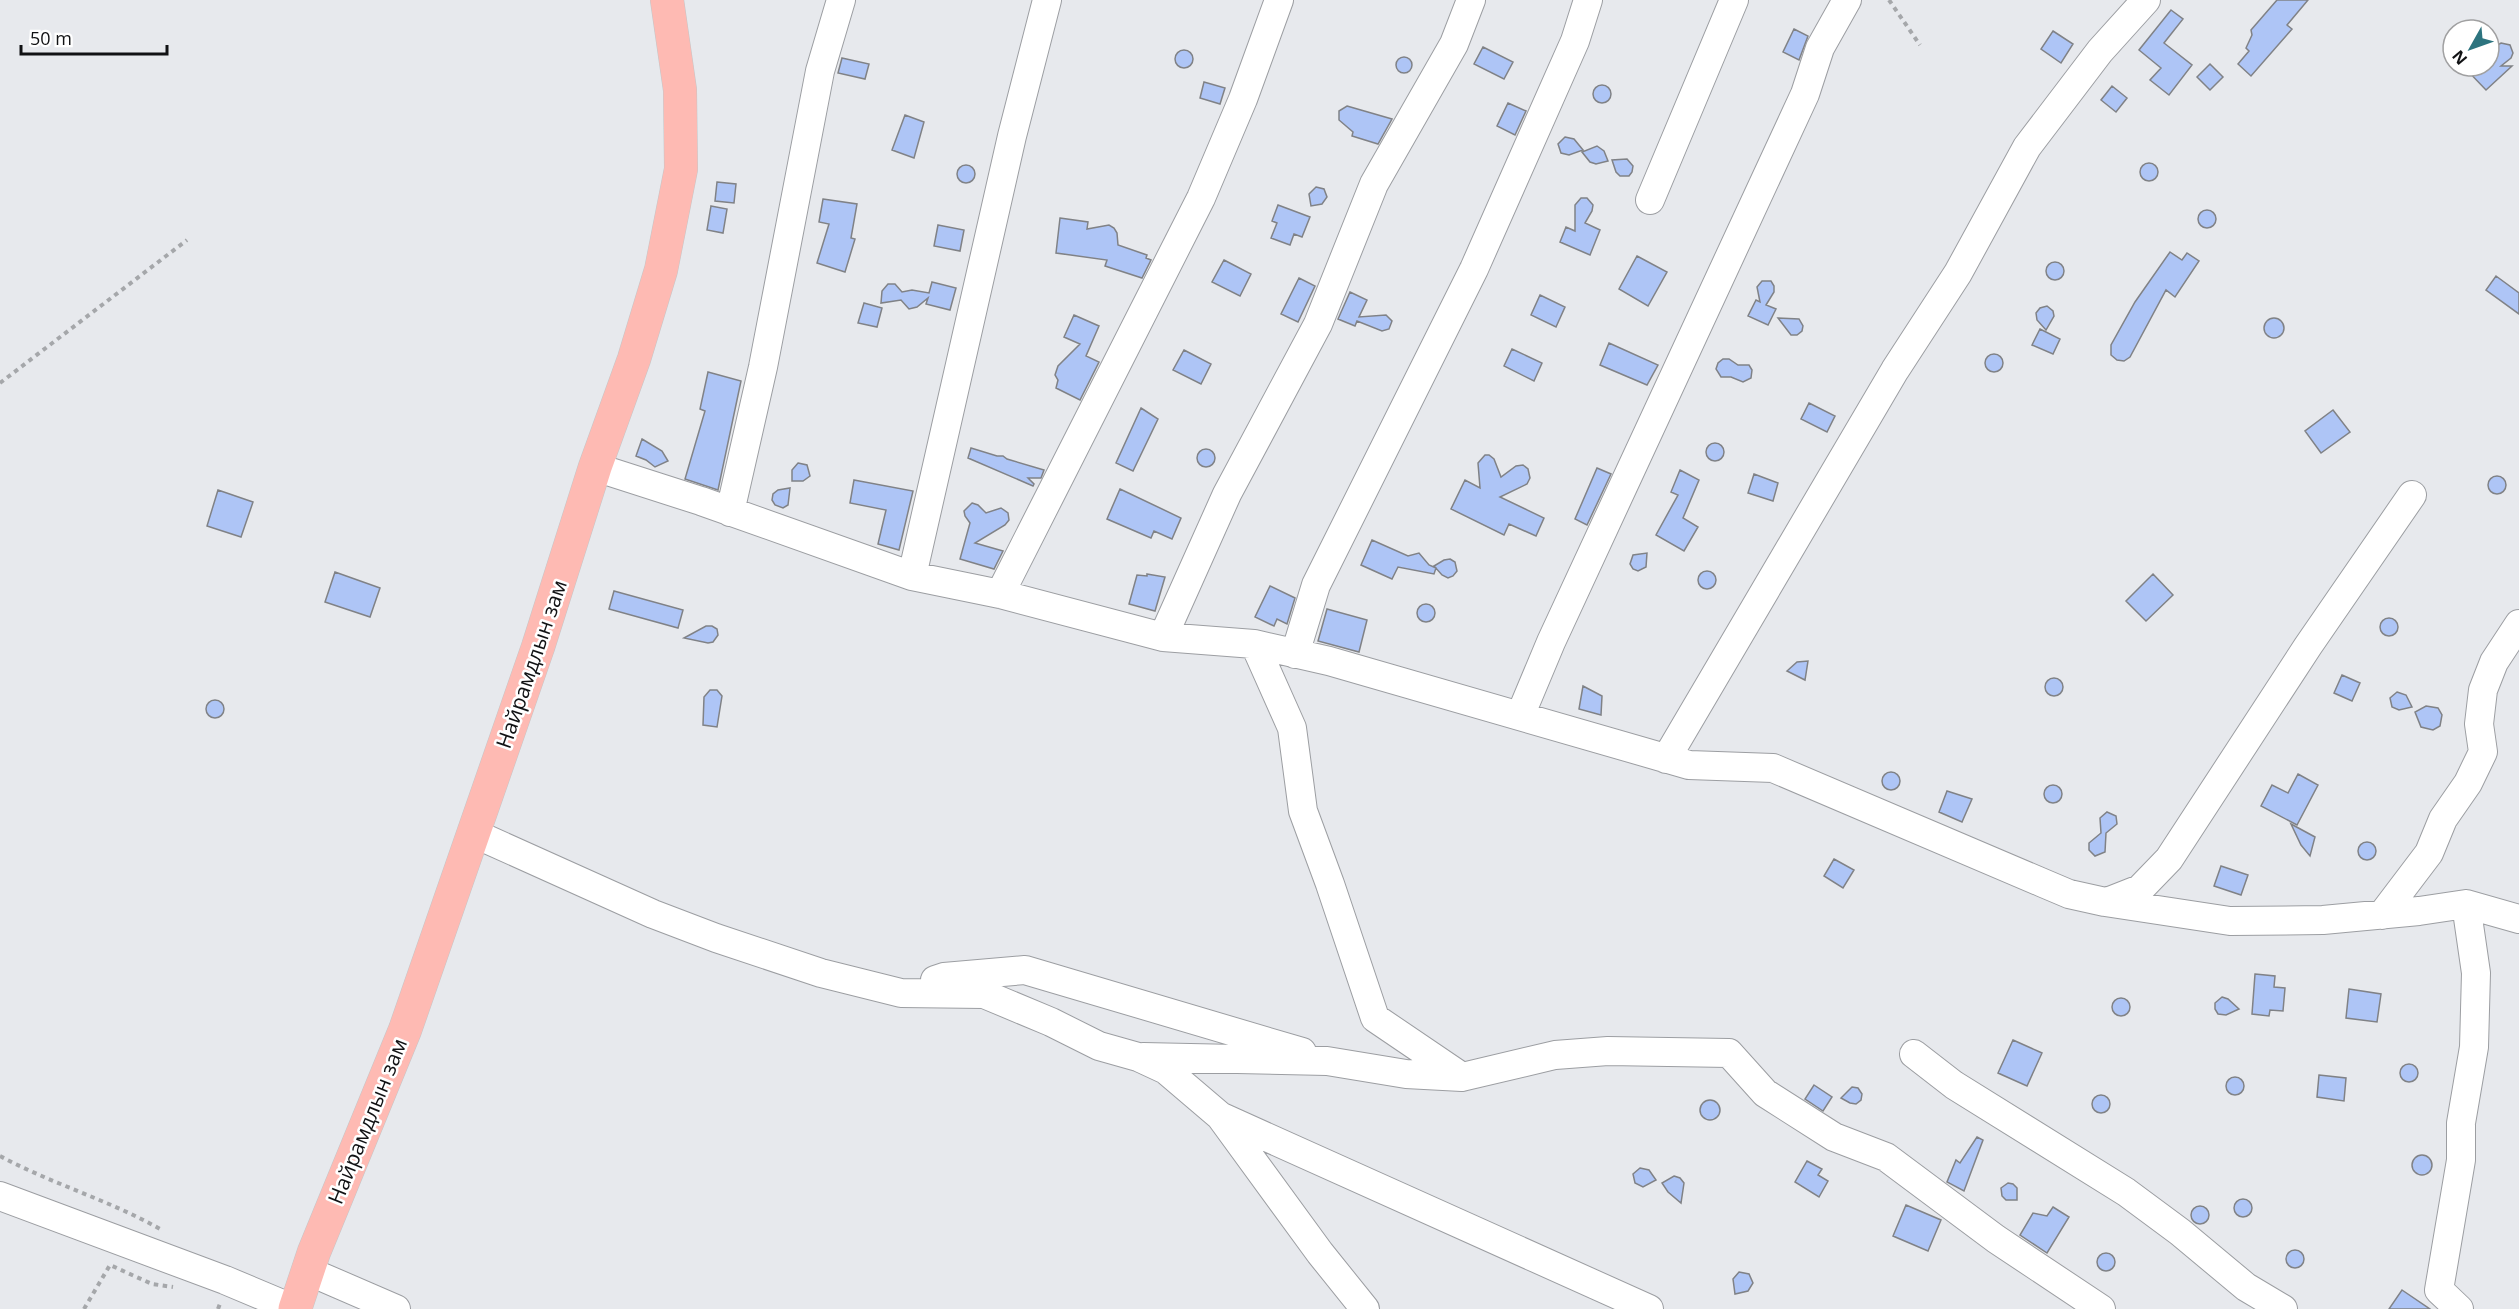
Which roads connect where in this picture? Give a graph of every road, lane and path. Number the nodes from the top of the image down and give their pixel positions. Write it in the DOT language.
graph roads {
  1 [pos="667,0"];
  2 [pos="841,0"];
  3 [pos="1047,0"];
  4 [pos="1279,0"];
  5 [pos="1472,0"];
  6 [pos="1588,0"];
  7 [pos="1734,0"];
  8 [pos="1847,0"];
  9 [pos="1889,0"];
  10 [pos="2146,0"];
  11 [pos="1920,45"];
  12 [pos="1650,200"];
  13 [pos="187,240"];
  14 [pos="0,383"];
  15 [pos="595,467"];
  16 [pos="2412,495"];
  17 [pos="730,512"];
  18 [pos="912,576"];
  19 [pos="1000,594"];
  20 [pos="2519,624"];
  21 [pos="1163,637"];
  22 [pos="1255,645"];
  23 [pos="1295,654"];
  24 [pos="1520,716"];
  25 [pos="1666,759"];
  26 [pos="473,833"];
  27 [pos="2105,902"];
  28 [pos="2466,904"];
  29 [pos="2382,915"];
  30 [pos="2519,919"];
  31 [pos="901,993"];
  32 [pos="1914,1054"];
  33 [pos="1138,1057"];
  34 [pos="1327,1061"];
  35 [pos="1461,1077"];
  36 [pos="1220,1116"];
  37 [pos="0,1196"];
  38 [pos="308,1271"];
  39 [pos="179,1288"];
  40 [pos="84,1309"];
  41 [pos="294,1309"];
  42 [pos="396,1309"];
  43 [pos="1365,1309"];
  44 [pos="1649,1309"];
  45 [pos="2101,1309"];
  46 [pos="2283,1309"];
  47 [pos="2459,1309"];
  1 -- 15 [label="main road, Найрамдлын зам"];
  2 -- 17 [label="street"];
  3 -- 18 [label="street"];
  4 -- 19 [label="street"];
  5 -- 21 [label="street"];
  6 -- 23 [label="street"];
  7 -- 12 [label="street"];
  8 -- 24 [label="street"];
  9 -- 11 [label="path"];
  10 -- 25 [label="street"];
  13 -- 14 [label="path"];
  15 -- 17 [label="street"];
  15 -- 26 [label="main road, Найрамдлын зам"];
  16 -- 27 [label="street"];
  17 -- 18 [label="street"];
  18 -- 19 [label="street"];
  19 -- 21 [label="street"];
  20 -- 29 [label="street"];
  21 -- 22 [label="street"];
  22 -- 23 [label="street"];
  22 -- 35 [label="street"];
  23 -- 24 [label="street"];
  24 -- 25 [label="street"];
  25 -- 27 [label="street"];
  26 -- 31 [label="street"];
  26 -- 38 [label="main road, Найрамдлын зам"];
  27 -- 29 [label="street"];
  28 -- 29 [label="street"];
  28 -- 30 [label="street"];
  28 -- 47 [label="street"];
  31 -- 33 [label="street"];
  31 -- 34 [label="street"];
  32 -- 46 [label="street"];
  33 -- 34 [label="street"];
  33 -- 36 [label="street"];
  34 -- 35 [label="street"];
  35 -- 45 [label="street"];
  36 -- 43 [label="street"];
  36 -- 44 [label="street"];
  37 -- 41 [label="street"];
  38 -- 41 [label="main road, Найрамдлын зам"];
  38 -- 42 [label="street"];
  39 -- 40 [label="path"];
}
